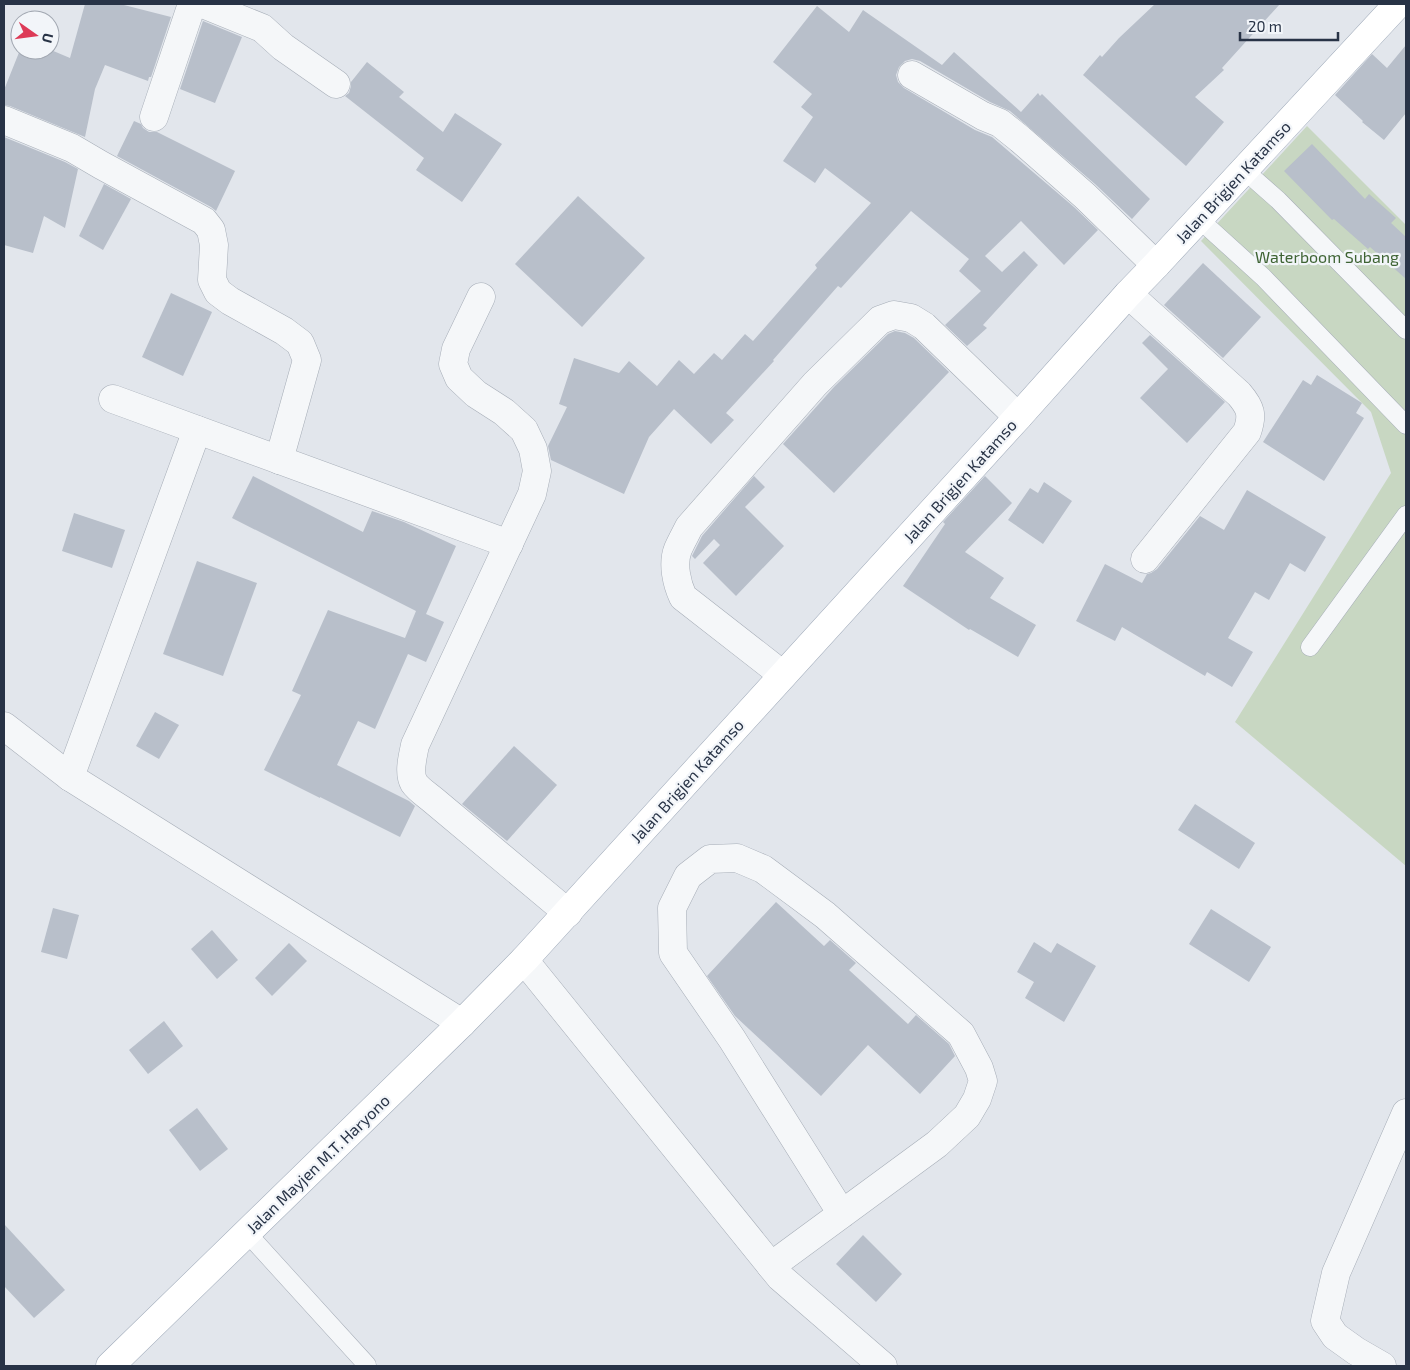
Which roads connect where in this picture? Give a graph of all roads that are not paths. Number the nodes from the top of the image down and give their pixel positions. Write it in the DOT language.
graph roads {
  1 [pos="192,4"];
  2 [pos="203,4"];
  3 [pos="1398,4"];
  4 [pos="912,75"];
  5 [pos="336,84"];
  6 [pos="154,117"];
  7 [pos="4,120"];
  8 [pos="1244,170"];
  9 [pos="1199,218"];
  10 [pos="1156,265"];
  11 [pos="1128,294"];
  12 [pos="481,297"];
  13 [pos="1406,330"];
  14 [pos="113,399"];
  15 [pos="1018,417"];
  16 [pos="1406,425"];
  17 [pos="197,430"];
  18 [pos="279,460"];
  19 [pos="1406,515"];
  20 [pos="509,544"];
  21 [pos="1145,559"];
  22 [pos="1310,647"];
  23 [pos="783,675"];
  24 [pos="4,726"];
  25 [pos="70,777"];
  26 [pos="568,913"];
  27 [pos="524,960"];
  28 [pos="462,1023"];
  29 [pos="1406,1113"];
  30 [pos="842,1214"];
  31 [pos="247,1233"];
  32 [pos="771,1266"];
  33 [pos="367,1365"];
  34 [pos="110,1366"];
  35 [pos="883,1366"];
  36 [pos="1382,1366"];
  1 -- 6 [label="street"];
  2 -- 5 [label="street"];
  3 -- 8 [label="main road, Jalan Brigjen Katamso"];
  4 -- 10 [label="street"];
  7 -- 18 [label="street"];
  8 -- 9 [label="main road, Jalan Brigjen Katamso"];
  8 -- 13 [label="lane"];
  9 -- 10 [label="main road, Jalan Brigjen Katamso"];
  9 -- 16 [label="lane"];
  10 -- 11 [label="main road, Jalan Brigjen Katamso"];
  11 -- 15 [label="main road, Jalan Brigjen Katamso"];
  11 -- 21 [label="street"];
  12 -- 20 [label="street"];
  14 -- 17 [label="street"];
  15 -- 23 [label="main road, Jalan Brigjen Katamso"];
  15 -- 23 [label="street"];
  17 -- 18 [label="street"];
  17 -- 25 [label="street"];
  18 -- 20 [label="street"];
  19 -- 22 [label="lane"];
  20 -- 26 [label="street"];
  23 -- 26 [label="main road, Jalan Brigjen Katamso"];
  24 -- 25 [label="street"];
  25 -- 28 [label="street"];
  26 -- 27 [label="main road, Jalan Brigjen Katamso"];
  27 -- 28 [label="main road, Jalan Mayjen M.T. Haryono"];
  27 -- 32 [label="street"];
  28 -- 31 [label="main road, Jalan Mayjen M.T. Haryono"];
  29 -- 36 [label="street"];
  30 -- 30 [label="street"];
  30 -- 32 [label="street"];
  31 -- 33 [label="lane"];
  31 -- 34 [label="main road, Jalan Mayjen M.T. Haryono"];
  32 -- 35 [label="street"];
}
